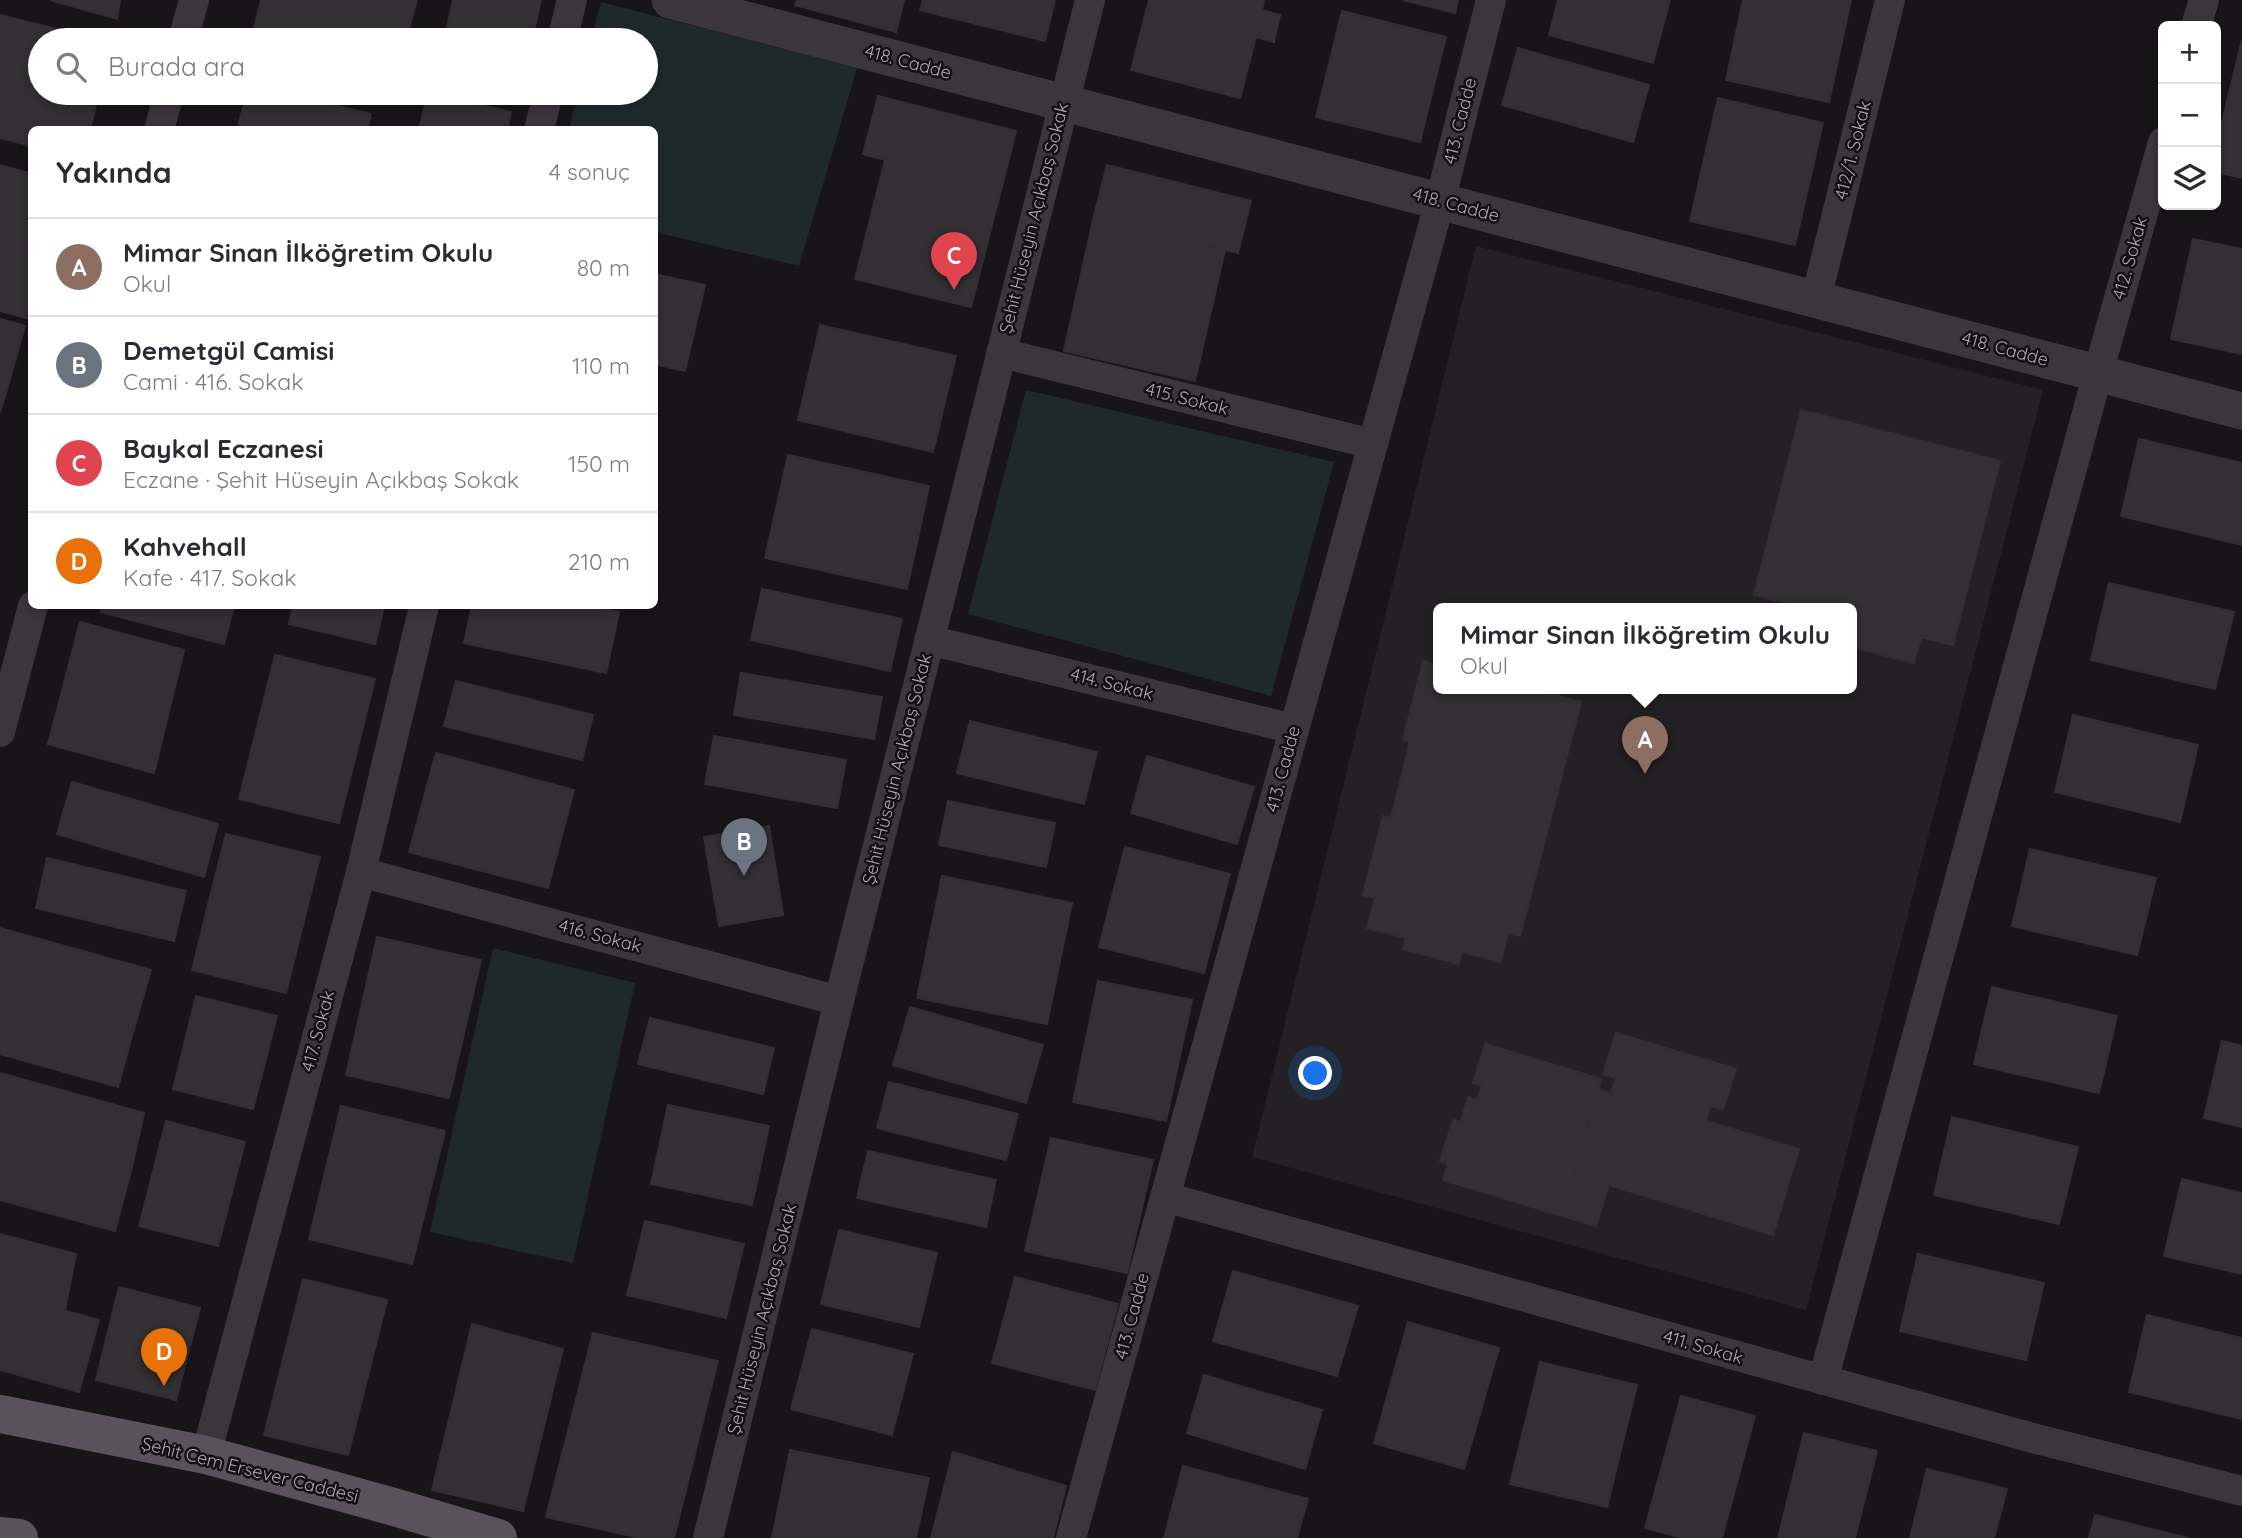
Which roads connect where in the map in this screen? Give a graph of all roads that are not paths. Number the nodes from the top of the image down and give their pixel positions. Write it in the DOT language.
graph roads {
  1 [pos="194,0"];
  2 [pos="572,0"];
  3 [pos="670,0"];
  4 [pos="1090,0"];
  5 [pos="1492,0"];
  6 [pos="1890,0"];
  7 [pos="750,10"];
  8 [pos="186,28"];
  9 [pos="565,28"];
  10 [pos="1063,103"];
  11 [pos="166,105"];
  12 [pos="545,105"];
  13 [pos="160,126"];
  14 [pos="540,126"];
  15 [pos="2162,147"];
  16 [pos="1440,201"];
  17 [pos="1816,299"];
  18 [pos="1000,353"];
  19 [pos="2098,373"];
  20 [pos="2242,411"];
  21 [pos="1373,444"];
  22 [pos="32,609"];
  23 [pos="423,609"];
  24 [pos="929,640"];
  25 [pos="1294,729"];
  26 [pos="0,732"];
  27 [pos="360,872"];
  28 [pos="839,1001"];
  29 [pos="1165,1197"];
  30 [pos="1823,1380"];
  31 [pos="0,1414"];
  32 [pos="206,1455"];
  33 [pos="2242,1491"];
  34 [pos="0,1536"];
  35 [pos="19,1538"];
  36 [pos="498,1538"];
  37 [pos="708,1538"];
  38 [pos="1071,1538"];
  1 -- 8 [label="street"];
  2 -- 9 [label="street"];
  3 -- 7 [label="street, 418. Cadde"];
  4 -- 10 [label="street, Şehit Hüseyin Açıkbaş Sokak"];
  5 -- 16 [label="street, 413. Cadde"];
  6 -- 17 [label="street, 412/1. Sokak"];
  7 -- 10 [label="street, 418. Cadde"];
  10 -- 16 [label="street, 418. Cadde"];
  10 -- 18 [label="street, Şehit Hüseyin Açıkbaş Sokak"];
  11 -- 13 [label="street"];
  12 -- 14 [label="street"];
  15 -- 19 [label="street, 412. Sokak"];
  16 -- 17 [label="street, 418. Cadde"];
  16 -- 21 [label="street, 413. Cadde"];
  17 -- 19 [label="street, 418. Cadde"];
  18 -- 21 [label="street, 415. Sokak"];
  18 -- 24 [label="street, Şehit Hüseyin Açıkbaş Sokak"];
  19 -- 20 [label="street, 418. Cadde"];
  19 -- 30 [label="street, 412. Sokak"];
  21 -- 25 [label="street, 413. Cadde"];
  22 -- 26 [label="street"];
  23 -- 27 [label="street, 417. Sokak"];
  24 -- 25 [label="street, 414. Sokak"];
  24 -- 28 [label="street, Şehit Hüseyin Açıkbaş Sokak"];
  25 -- 29 [label="street, 413. Cadde"];
  27 -- 28 [label="street, 416. Sokak"];
  27 -- 32 [label="street, 417. Sokak"];
  28 -- 37 [label="street, Şehit Hüseyin Açıkbaş Sokak"];
  29 -- 30 [label="street, 411. Sokak"];
  29 -- 38 [label="street, 413. Cadde"];
  30 -- 33 [label="street, 411. Sokak"];
  31 -- 32 [label="main road, Şehit Cem Ersever Caddesi"];
  32 -- 36 [label="main road, Şehit Cem Ersever Caddesi"];
  34 -- 35 [label="main road"];
}
